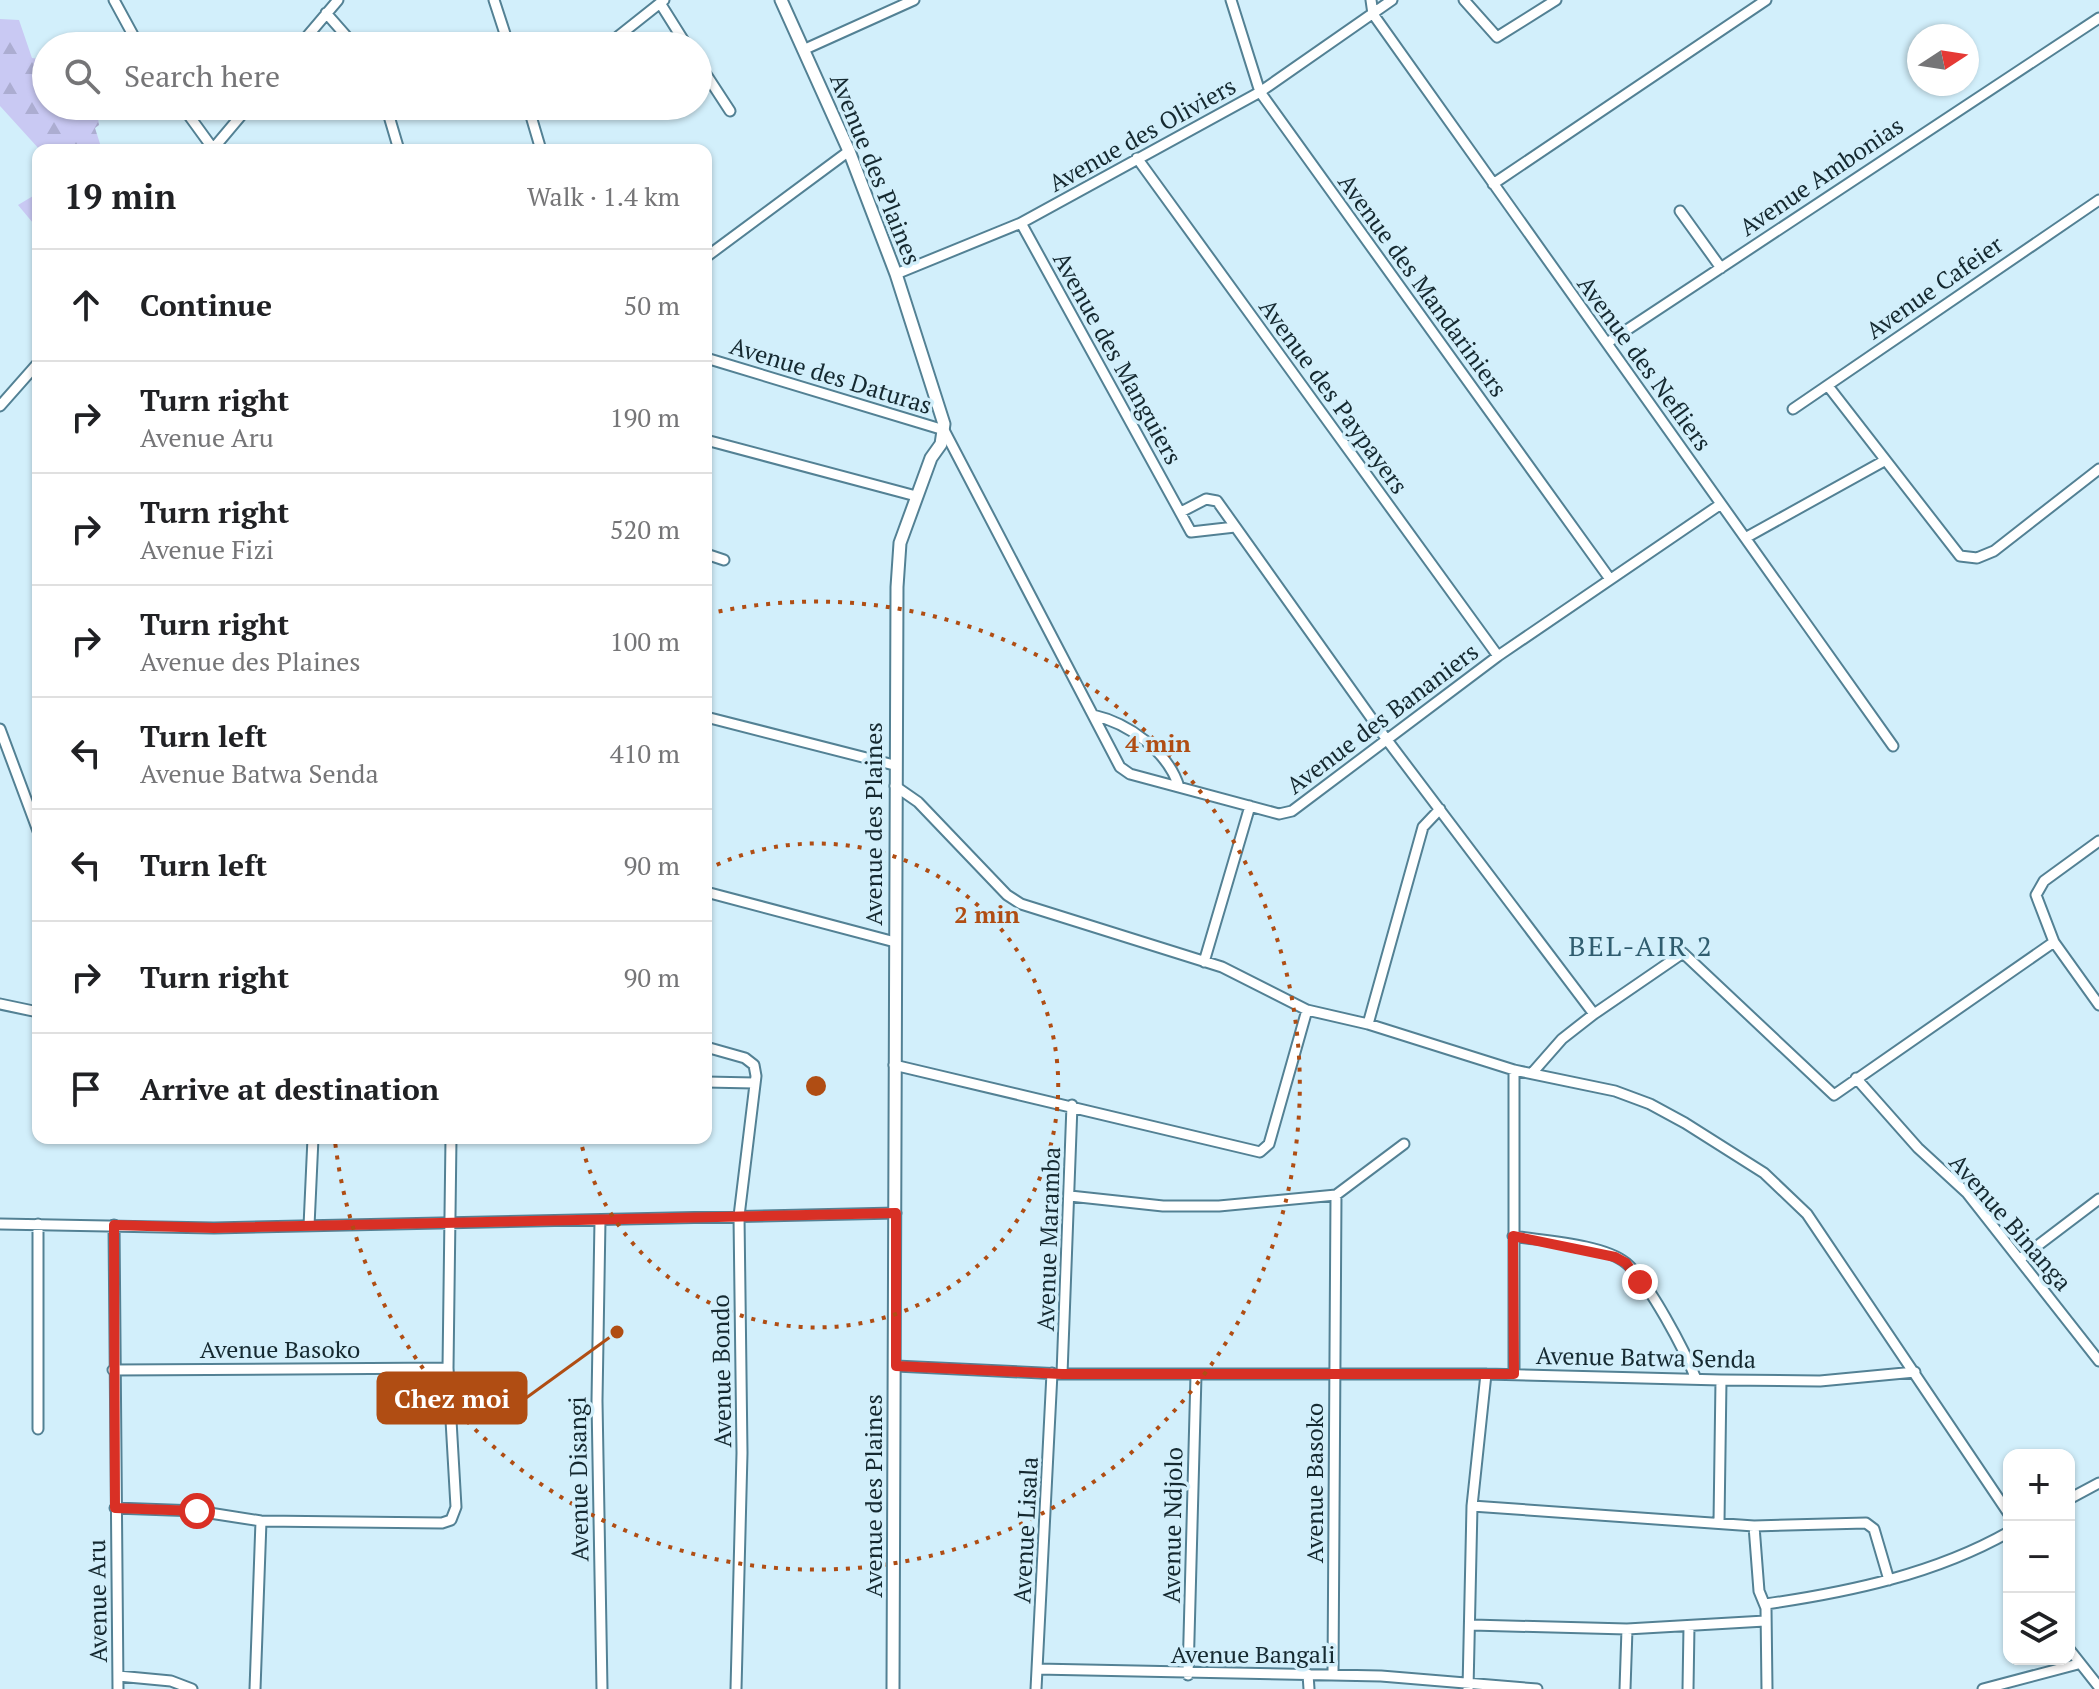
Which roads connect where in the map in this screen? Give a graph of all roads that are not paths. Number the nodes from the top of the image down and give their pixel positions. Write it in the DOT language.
graph roads {
  1 [pos="126,0"];
  2 [pos="338,0"];
  3 [pos="494,0"];
  4 [pos="781,0"];
  5 [pos="914,0"];
  6 [pos="1231,0"];
  7 [pos="1371,0"];
  8 [pos="1392,0"];
  9 [pos="1464,0"];
  10 [pos="1556,0"];
  11 [pos="1766,0"];
  12 [pos="115,2"];
  13 [pos="662,2"];
  14 [pos="326,13"];
  15 [pos="1373,14"];
  16 [pos="2099,18"];
  17 [pos="131,32"];
  18 [pos="310,32"];
  19 [pos="343,32"];
  20 [pos="504,32"];
  21 [pos="624,32"];
  22 [pos="679,32"];
  23 [pos="803,50"];
  24 [pos="712,83"];
  25 [pos="1260,92"];
  26 [pos="730,111"];
  27 [pos="192,120"];
  28 [pos="238,120"];
  29 [pos="390,120"];
  30 [pos="533,120"];
  31 [pos="209,144"];
  32 [pos="218,144"];
  33 [pos="397,144"];
  34 [pos="539,144"];
  35 [pos="849,151"];
  36 [pos="1137,158"];
  37 [pos="1493,184"];
  38 [pos="2099,200"];
  39 [pos="1680,211"];
  40 [pos="1021,223"];
  41 [pos="712,253"];
  42 [pos="1721,268"];
  43 [pos="896,274"];
  44 [pos="1607,343"];
  45 [pos="712,360"];
  46 [pos="32,370"];
  47 [pos="1828,386"];
  48 [pos="0,406"];
  49 [pos="1793,409"];
  50 [pos="944,430"];
  51 [pos="712,442"];
  52 [pos="1884,461"];
  53 [pos="2099,469"];
  54 [pos="916,496"];
  55 [pos="1721,504"];
  56 [pos="1181,512"];
  57 [pos="1235,527"];
  58 [pos="1747,537"];
  59 [pos="712,556"];
  60 [pos="724,560"];
  61 [pos="1610,579"];
  62 [pos="1498,656"];
  63 [pos="1093,715"];
  64 [pos="712,719"];
  65 [pos="0,729"];
  66 [pos="1387,740"];
  67 [pos="1893,746"];
  68 [pos="894,765"];
  69 [pos="895,786"];
  70 [pos="1179,787"];
  71 [pos="1250,806"];
  72 [pos="1440,809"];
  73 [pos="32,815"];
  74 [pos="2099,841"];
  75 [pos="712,894"];
  76 [pos="895,942"];
  77 [pos="2054,942"];
  78 [pos="1204,962"];
  79 [pos="0,1004"];
  80 [pos="2099,1005"];
  81 [pos="1307,1010"];
  82 [pos="32,1011"];
  83 [pos="1594,1014"];
  84 [pos="1368,1024"];
  85 [pos="712,1049"];
  86 [pos="894,1065"];
  87 [pos="1514,1070"];
  88 [pos="1533,1072"];
  89 [pos="1856,1078"];
  90 [pos="712,1082"];
  91 [pos="754,1083"];
  92 [pos="1072,1105"];
  93 [pos="313,1144"];
  94 [pos="451,1144"];
  95 [pos="1404,1144"];
  96 [pos="1336,1195"];
  97 [pos="1070,1196"];
  98 [pos="2099,1199"];
  99 [pos="896,1213"];
  100 [pos="739,1216"];
  101 [pos="600,1220"];
  102 [pos="449,1222"];
  103 [pos="0,1224"];
  104 [pos="38,1224"];
  105 [pos="114,1225"];
  106 [pos="309,1226"];
  107 [pos="1513,1236"];
  108 [pos="2020,1259"];
  109 [pos="2097,1355"];
  110 [pos="896,1366"];
  111 [pos="448,1368"];
  112 [pos="113,1370"];
  113 [pos="1915,1372"];
  114 [pos="1057,1373"];
  115 [pos="1333,1374"];
  116 [pos="1486,1374"];
  117 [pos="1514,1374"];
  118 [pos="1196,1375"];
  119 [pos="1696,1379"];
  120 [pos="1721,1380"];
  121 [pos="38,1429"];
  122 [pos="2099,1483"];
  123 [pos="2075,1496"];
  124 [pos="2003,1505"];
  125 [pos="1472,1506"];
  126 [pos="115,1508"];
  127 [pos="261,1521"];
  128 [pos="1719,1522"];
  129 [pos="1754,1526"];
  130 [pos="2003,1539"];
  131 [pos="1889,1580"];
  132 [pos="1766,1604"];
  133 [pos="1765,1621"];
  134 [pos="1472,1625"];
  135 [pos="1689,1626"];
  136 [pos="1627,1629"];
  137 [pos="2075,1659"];
  138 [pos="2078,1664"];
  139 [pos="1037,1669"];
  140 [pos="1308,1674"];
  141 [pos="1188,1675"];
  142 [pos="1333,1675"];
  143 [pos="118,1676"];
  144 [pos="1381,1676"];
  145 [pos="1468,1685"];
  146 [pos="2099,1687"];
  147 [pos="1990,1688"];
  148 [pos="118,1689"];
  149 [pos="192,1689"];
  150 [pos="255,1689"];
  151 [pos="602,1689"];
  152 [pos="736,1689"];
  153 [pos="893,1689"];
  154 [pos="1036,1689"];
  155 [pos="1309,1689"];
  156 [pos="1381,1689"];
  157 [pos="1537,1689"];
  158 [pos="1625,1689"];
  159 [pos="1688,1689"];
  160 [pos="1767,1689"];
  1 -- 12 [label="street"];
  2 -- 14 [label="street"];
  3 -- 20 [label="street"];
  4 -- 23 [label="street, Avenue des Plaines"];
  5 -- 23 [label="street"];
  6 -- 25 [label="street, Avenue des Mandariniers"];
  7 -- 15 [label="street, Avenue des Nefliers"];
  8 -- 15 [label="street, Avenue des Oliviers"];
  9 -- 10 [label="street"];
  11 -- 37 [label="street"];
  12 -- 17 [label="street"];
  13 -- 21 [label="street"];
  13 -- 22 [label="street"];
  14 -- 18 [label="street"];
  14 -- 19 [label="street"];
  15 -- 25 [label="street, Avenue des Oliviers"];
  15 -- 37 [label="street, Avenue des Nefliers"];
  16 -- 42 [label="street, Avenue Ambonias"];
  23 -- 35 [label="street, Avenue des Plaines"];
  24 -- 26 [label="street"];
  25 -- 36 [label="street, Avenue des Oliviers"];
  25 -- 61 [label="street, Avenue des Mandariniers"];
  27 -- 31 [label="street"];
  28 -- 32 [label="street"];
  29 -- 33 [label="street"];
  30 -- 34 [label="street"];
  35 -- 41 [label="street"];
  35 -- 43 [label="street, Avenue des Plaines"];
  36 -- 40 [label="street, Avenue des Oliviers"];
  36 -- 62 [label="street, Avenue des Paypayers"];
  37 -- 44 [label="street, Avenue des Nefliers"];
  38 -- 47 [label="street, Avenue Cafeier"];
  39 -- 42 [label="street"];
  40 -- 43 [label="street, Avenue des Oliviers"];
  40 -- 56 [label="street, Avenue des Manguiers"];
  42 -- 44 [label="street, Avenue Ambonias"];
  43 -- 50 [label="street, Avenue des Plaines"];
  44 -- 55 [label="street, Avenue des Nefliers"];
  45 -- 50 [label="street, Avenue des Daturas"];
  46 -- 48 [label="street"];
  47 -- 49 [label="street, Avenue Cafeier"];
  47 -- 52 [label="street"];
  50 -- 54 [label="street, Avenue des Plaines"];
  50 -- 63 [label="street, Avenue des Bananiers"];
  51 -- 54 [label="street"];
  52 -- 53 [label="street"];
  52 -- 58 [label="street"];
  54 -- 68 [label="street, Avenue des Plaines"];
  55 -- 58 [label="street, Avenue des Nefliers"];
  55 -- 61 [label="street, Avenue des Bananiers"];
  56 -- 57 [label="street, Avenue des Manguiers"];
  56 -- 57 [label="street"];
  57 -- 66 [label="street"];
  58 -- 67 [label="street, Avenue des Nefliers"];
  59 -- 60 [label="street"];
  61 -- 62 [label="street, Avenue des Bananiers"];
  62 -- 66 [label="street, Avenue des Bananiers"];
  63 -- 70 [label="street"];
  63 -- 70 [label="street, Avenue des Bananiers"];
  64 -- 68 [label="street"];
  65 -- 73 [label="street"];
  66 -- 71 [label="street, Avenue des Bananiers"];
  66 -- 72 [label="street"];
  68 -- 69 [label="street, Avenue des Plaines"];
  69 -- 76 [label="street, Avenue des Plaines"];
  69 -- 78 [label="street"];
  70 -- 71 [label="street, Avenue des Bananiers"];
  71 -- 78 [label="street"];
  72 -- 83 [label="street"];
  72 -- 84 [label="street"];
  74 -- 77 [label="street"];
  75 -- 76 [label="street"];
  76 -- 86 [label="street, Avenue des Plaines"];
  77 -- 80 [label="street"];
  77 -- 89 [label="street"];
  78 -- 81 [label="street"];
  79 -- 82 [label="street"];
  81 -- 84 [label="street"];
  81 -- 92 [label="street"];
  83 -- 88 [label="street"];
  83 -- 89 [label="street"];
  84 -- 87 [label="street"];
  85 -- 91 [label="street, Avenue Bondo"];
  86 -- 92 [label="street"];
  86 -- 99 [label="street, Avenue des Plaines"];
  87 -- 88 [label="street"];
  87 -- 107 [label="street"];
  88 -- 113 [label="street"];
  89 -- 108 [label="street, Avenue Binanga"];
  90 -- 91 [label="street"];
  91 -- 100 [label="street, Avenue Bondo"];
  92 -- 97 [label="street, Avenue Maramba"];
  93 -- 106 [label="street"];
  94 -- 102 [label="street"];
  95 -- 96 [label="street"];
  96 -- 97 [label="street"];
  96 -- 115 [label="street, Avenue Basoko"];
  97 -- 114 [label="street, Avenue Maramba"];
  98 -- 108 [label="street"];
  99 -- 100 [label="street"];
  99 -- 110 [label="street, Avenue des Plaines"];
  100 -- 101 [label="street"];
  100 -- 152 [label="street, Avenue Bondo"];
  101 -- 102 [label="street"];
  101 -- 151 [label="street, Avenue Disangi"];
  102 -- 106 [label="street"];
  102 -- 111 [label="street"];
  103 -- 104 [label="street"];
  104 -- 105 [label="street"];
  104 -- 121 [label="street"];
  105 -- 106 [label="street"];
  105 -- 112 [label="street, Avenue Aru"];
  107 -- 117 [label="street"];
  107 -- 119 [label="street"];
  108 -- 109 [label="street, Avenue Binanga"];
  110 -- 114 [label="street, Avenue Batwa Senda"];
  110 -- 153 [label="street, Avenue des Plaines"];
  111 -- 112 [label="street, Avenue Basoko"];
  111 -- 127 [label="street"];
  112 -- 126 [label="street, Avenue Aru"];
  113 -- 120 [label="street, Avenue Batwa Senda"];
  113 -- 124 [label="street"];
  114 -- 118 [label="street, Avenue Batwa Senda"];
  114 -- 139 [label="street, Avenue Lisala"];
  115 -- 116 [label="street, Avenue Batwa Senda"];
  115 -- 118 [label="street, Avenue Batwa Senda"];
  115 -- 142 [label="street, Avenue Basoko"];
  116 -- 117 [label="street, Avenue Batwa Senda"];
  116 -- 125 [label="street"];
  117 -- 119 [label="street, Avenue Batwa Senda"];
  118 -- 141 [label="street, Avenue Ndjolo"];
  119 -- 120 [label="street, Avenue Batwa Senda"];
  120 -- 128 [label="street"];
  122 -- 123 [label="street"];
  125 -- 128 [label="street"];
  125 -- 134 [label="street"];
  126 -- 127 [label="street"];
  126 -- 143 [label="street, Avenue Aru"];
  127 -- 150 [label="street"];
  128 -- 129 [label="street"];
  129 -- 131 [label="street"];
  129 -- 132 [label="street"];
  130 -- 131 [label="street"];
  131 -- 132 [label="street"];
  132 -- 133 [label="street"];
  133 -- 135 [label="street"];
  133 -- 160 [label="street"];
  134 -- 136 [label="street"];
  134 -- 145 [label="street"];
  135 -- 136 [label="street"];
  135 -- 159 [label="street"];
  136 -- 158 [label="street"];
  137 -- 138 [label="street"];
  138 -- 146 [label="street"];
  138 -- 147 [label="street"];
  139 -- 141 [label="street, Avenue Bangali"];
  139 -- 154 [label="street, Avenue Lisala"];
  140 -- 141 [label="street, Avenue Bangali"];
  140 -- 142 [label="street, Avenue Bangali"];
  140 -- 155 [label="street"];
  142 -- 144 [label="street, Avenue Bangali"];
  143 -- 148 [label="street, Avenue Aru"];
  143 -- 149 [label="street"];
  144 -- 145 [label="street, Avenue Bangali"];
  144 -- 156 [label="street"];
  145 -- 157 [label="street, Avenue Bangali"];
}
